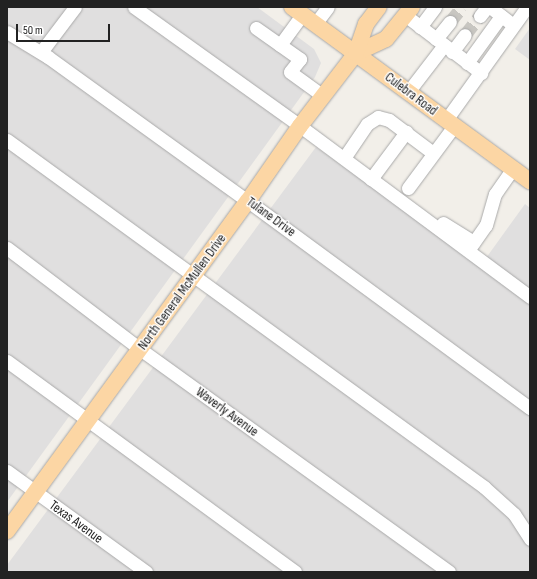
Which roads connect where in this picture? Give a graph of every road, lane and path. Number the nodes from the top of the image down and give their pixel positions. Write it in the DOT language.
graph roads {
  1 [pos="75,7"];
  2 [pos="134,7"];
  3 [pos="328,7"];
  4 [pos="379,7"];
  5 [pos="435,7"];
  6 [pos="528,7"];
  7 [pos="485,10"];
  8 [pos="409,11"];
  9 [pos="303,15"];
  10 [pos="501,16"];
  11 [pos="450,22"];
  12 [pos="514,26"];
  13 [pos="420,27"];
  14 [pos="256,28"];
  15 [pos="7,32"];
  16 [pos="465,35"];
  17 [pos="280,45"];
  18 [pos="444,45"];
  19 [pos="41,52"];
  20 [pos="356,53"];
  21 [pos="467,63"];
  22 [pos="481,73"];
  23 [pos="408,92"];
  24 [pos="323,96"];
  25 [pos="450,123"];
  26 [pos="300,126"];
  27 [pos="406,132"];
  28 [pos="7,140"];
  29 [pos="433,153"];
  30 [pos="346,155"];
  31 [pos="513,168"];
  32 [pos="374,176"];
  33 [pos="530,181"];
  34 [pos="408,188"];
  35 [pos="248,201"];
  36 [pos="471,246"];
  37 [pos="7,248"];
  38 [pos="194,276"];
  39 [pos="530,297"];
  40 [pos="140,349"];
  41 [pos="7,361"];
  42 [pos="530,408"];
  43 [pos="88,421"];
  44 [pos="7,471"];
  45 [pos="36,492"];
  46 [pos="7,531"];
  47 [pos="530,539"];
  48 [pos="146,572"];
  49 [pos="295,572"];
  50 [pos="449,572"];
  1 -- 19 [label="street"];
  2 -- 26 [label="street"];
  3 -- 9 [label="street"];
  4 -- 20 [label="main road, North General McMullen Drive"];
  5 -- 13 [label="street"];
  6 -- 12 [label="street"];
  7 -- 10 [label="street"];
  8 -- 13 [label="street"];
  8 -- 20 [label="main road, North General McMullen Drive"];
  9 -- 17 [label="street"];
  9 -- 20 [label="main road, Culebra Road"];
  10 -- 12 [label="street"];
  10 -- 21 [label="street"];
  11 -- 18 [label="street"];
  12 -- 22 [label="street"];
  13 -- 18 [label="street"];
  14 -- 17 [label="street"];
  15 -- 19 [label="street, Tulane Drive"];
  16 -- 18 [label="street"];
  17 -- 24 [label="street"];
  18 -- 21 [label="street"];
  18 -- 23 [label="street"];
  19 -- 35 [label="street, Tulane Drive"];
  20 -- 23 [label="main road, Culebra Road"];
  20 -- 24 [label="main road, North General McMullen Drive"];
  21 -- 22 [label="street"];
  22 -- 25 [label="street"];
  23 -- 25 [label="main road, Culebra Road"];
  24 -- 26 [label="main road, North General McMullen Drive"];
  25 -- 29 [label="street"];
  25 -- 31 [label="main road, Culebra Road"];
  26 -- 30 [label="street"];
  26 -- 35 [label="main road, North General McMullen Drive"];
  27 -- 29 [label="street"];
  27 -- 30 [label="street"];
  27 -- 32 [label="street"];
  28 -- 38 [label="street"];
  29 -- 34 [label="street"];
  30 -- 32 [label="street"];
  31 -- 33 [label="main road, Culebra Road"];
  31 -- 36 [label="street"];
  32 -- 36 [label="street"];
  35 -- 38 [label="main road, North General McMullen Drive"];
  35 -- 42 [label="street, Tulane Drive"];
  36 -- 39 [label="street"];
  37 -- 40 [label="street, Waverly Avenue"];
  38 -- 40 [label="main road, North General McMullen Drive"];
  38 -- 47 [label="street"];
  40 -- 43 [label="main road, North General McMullen Drive"];
  40 -- 50 [label="street, Waverly Avenue"];
  41 -- 43 [label="street"];
  43 -- 45 [label="main road, North General McMullen Drive"];
  43 -- 49 [label="street"];
  44 -- 45 [label="street, Texas Avenue"];
  45 -- 46 [label="main road, North General McMullen Drive"];
  45 -- 48 [label="street, Texas Avenue"];
}
